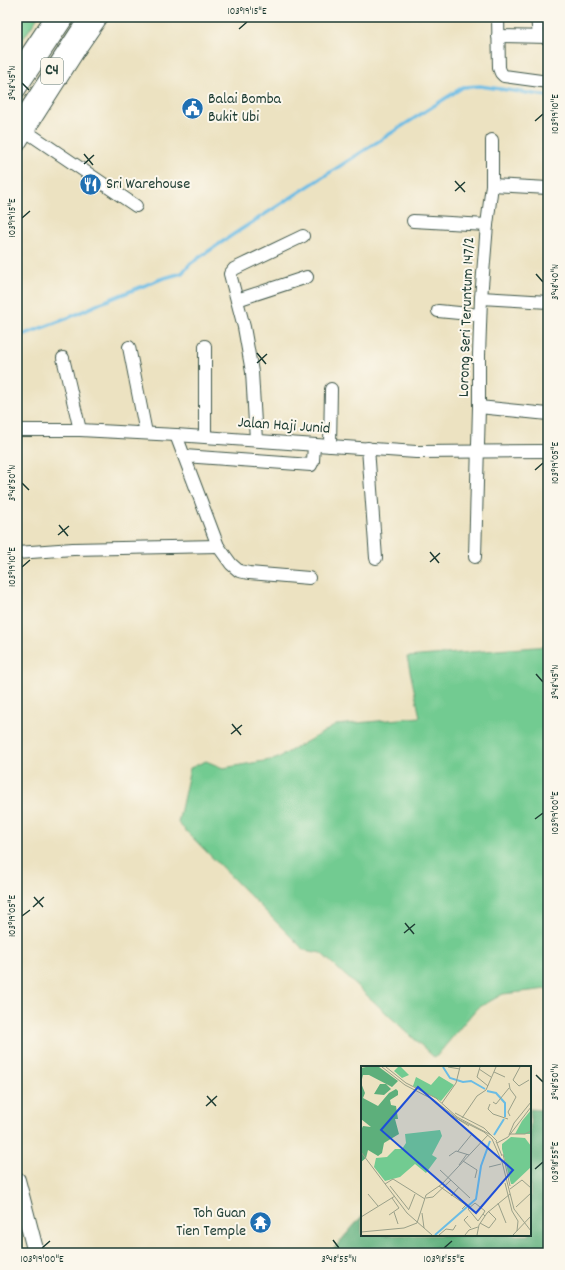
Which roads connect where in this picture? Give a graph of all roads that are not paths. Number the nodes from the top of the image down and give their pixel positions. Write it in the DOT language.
graph roads {
  1 [pos="51,17"];
  2 [pos="66,17"];
  3 [pos="88,17"];
  4 [pos="102,17"];
  5 [pos="498,17"];
  6 [pos="537,17"];
  7 [pos="498,36"];
  8 [pos="543,37"];
  9 [pos="17,68"];
  10 [pos="548,82"];
  11 [pos="17,90"];
  12 [pos="22,129"];
  13 [pos="492,140"];
  14 [pos="17,148"];
  15 [pos="492,185"];
  16 [pos="548,188"];
  17 [pos="136,206"];
  18 [pos="412,221"];
  19 [pos="487,226"];
  20 [pos="303,236"];
  21 [pos="307,277"];
  22 [pos="481,298"];
  23 [pos="237,300"];
  24 [pos="548,302"];
  25 [pos="438,311"];
  26 [pos="480,314"];
  27 [pos="204,346"];
  28 [pos="129,347"];
  29 [pos="63,358"];
  30 [pos="331,388"];
  31 [pos="479,407"];
  32 [pos="548,414"];
  33 [pos="17,430"];
  34 [pos="80,430"];
  35 [pos="146,433"];
  36 [pos="176,434"];
  37 [pos="205,436"];
  38 [pos="256,440"];
  39 [pos="314,445"];
  40 [pos="330,446"];
  41 [pos="368,448"];
  42 [pos="477,451"];
  43 [pos="548,451"];
  44 [pos="184,456"];
  45 [pos="218,546"];
  46 [pos="17,553"];
  47 [pos="475,557"];
  48 [pos="376,558"];
  49 [pos="309,578"];
  50 [pos="17,1180"];
  51 [pos="36,1253"];
  1 -- 9 [label="street, C4"];
  2 -- 11 [label="main road, C4"];
  3 -- 12 [label="main road, C4"];
  4 -- 12 [label="street, C4"];
  5 -- 7 [label="street"];
  6 -- 8 [label="street"];
  7 -- 8 [label="street"];
  7 -- 10 [label="street"];
  12 -- 14 [label="street, C4"];
  12 -- 17 [label="street"];
  13 -- 15 [label="street, Lorong Seri Teruntum 147/2"];
  15 -- 16 [label="street"];
  15 -- 19 [label="street, Lorong Seri Teruntum 147/2"];
  18 -- 19 [label="street"];
  19 -- 22 [label="street, Lorong Seri Teruntum 147/2"];
  20 -- 23 [label="street"];
  21 -- 23 [label="street"];
  22 -- 24 [label="street"];
  22 -- 26 [label="street, Lorong Seri Teruntum 147/2"];
  23 -- 38 [label="street"];
  25 -- 26 [label="street"];
  26 -- 31 [label="street, Lorong Seri Teruntum 147/2"];
  27 -- 37 [label="street"];
  28 -- 35 [label="street"];
  29 -- 34 [label="street"];
  30 -- 40 [label="street"];
  31 -- 32 [label="street"];
  31 -- 42 [label="street, Lorong Seri Teruntum 147/2"];
  33 -- 34 [label="street, Jalan Haji Junid"];
  34 -- 35 [label="street, Jalan Haji Junid"];
  35 -- 36 [label="street, Jalan Haji Junid"];
  36 -- 37 [label="street, Jalan Haji Junid"];
  36 -- 44 [label="street"];
  37 -- 38 [label="street, Jalan Haji Junid"];
  38 -- 39 [label="street, Jalan Haji Junid"];
  39 -- 40 [label="street, Jalan Haji Junid"];
  39 -- 44 [label="street"];
  40 -- 41 [label="street, Jalan Haji Junid"];
  41 -- 42 [label="street, Jalan Haji Junid"];
  41 -- 48 [label="street"];
  42 -- 43 [label="street, Jalan Haji Junid"];
  42 -- 47 [label="street, Lorong Seri Teruntum 147/2"];
  44 -- 45 [label="street"];
  45 -- 46 [label="street"];
  45 -- 49 [label="street"];
  50 -- 51 [label="main road"];
}
